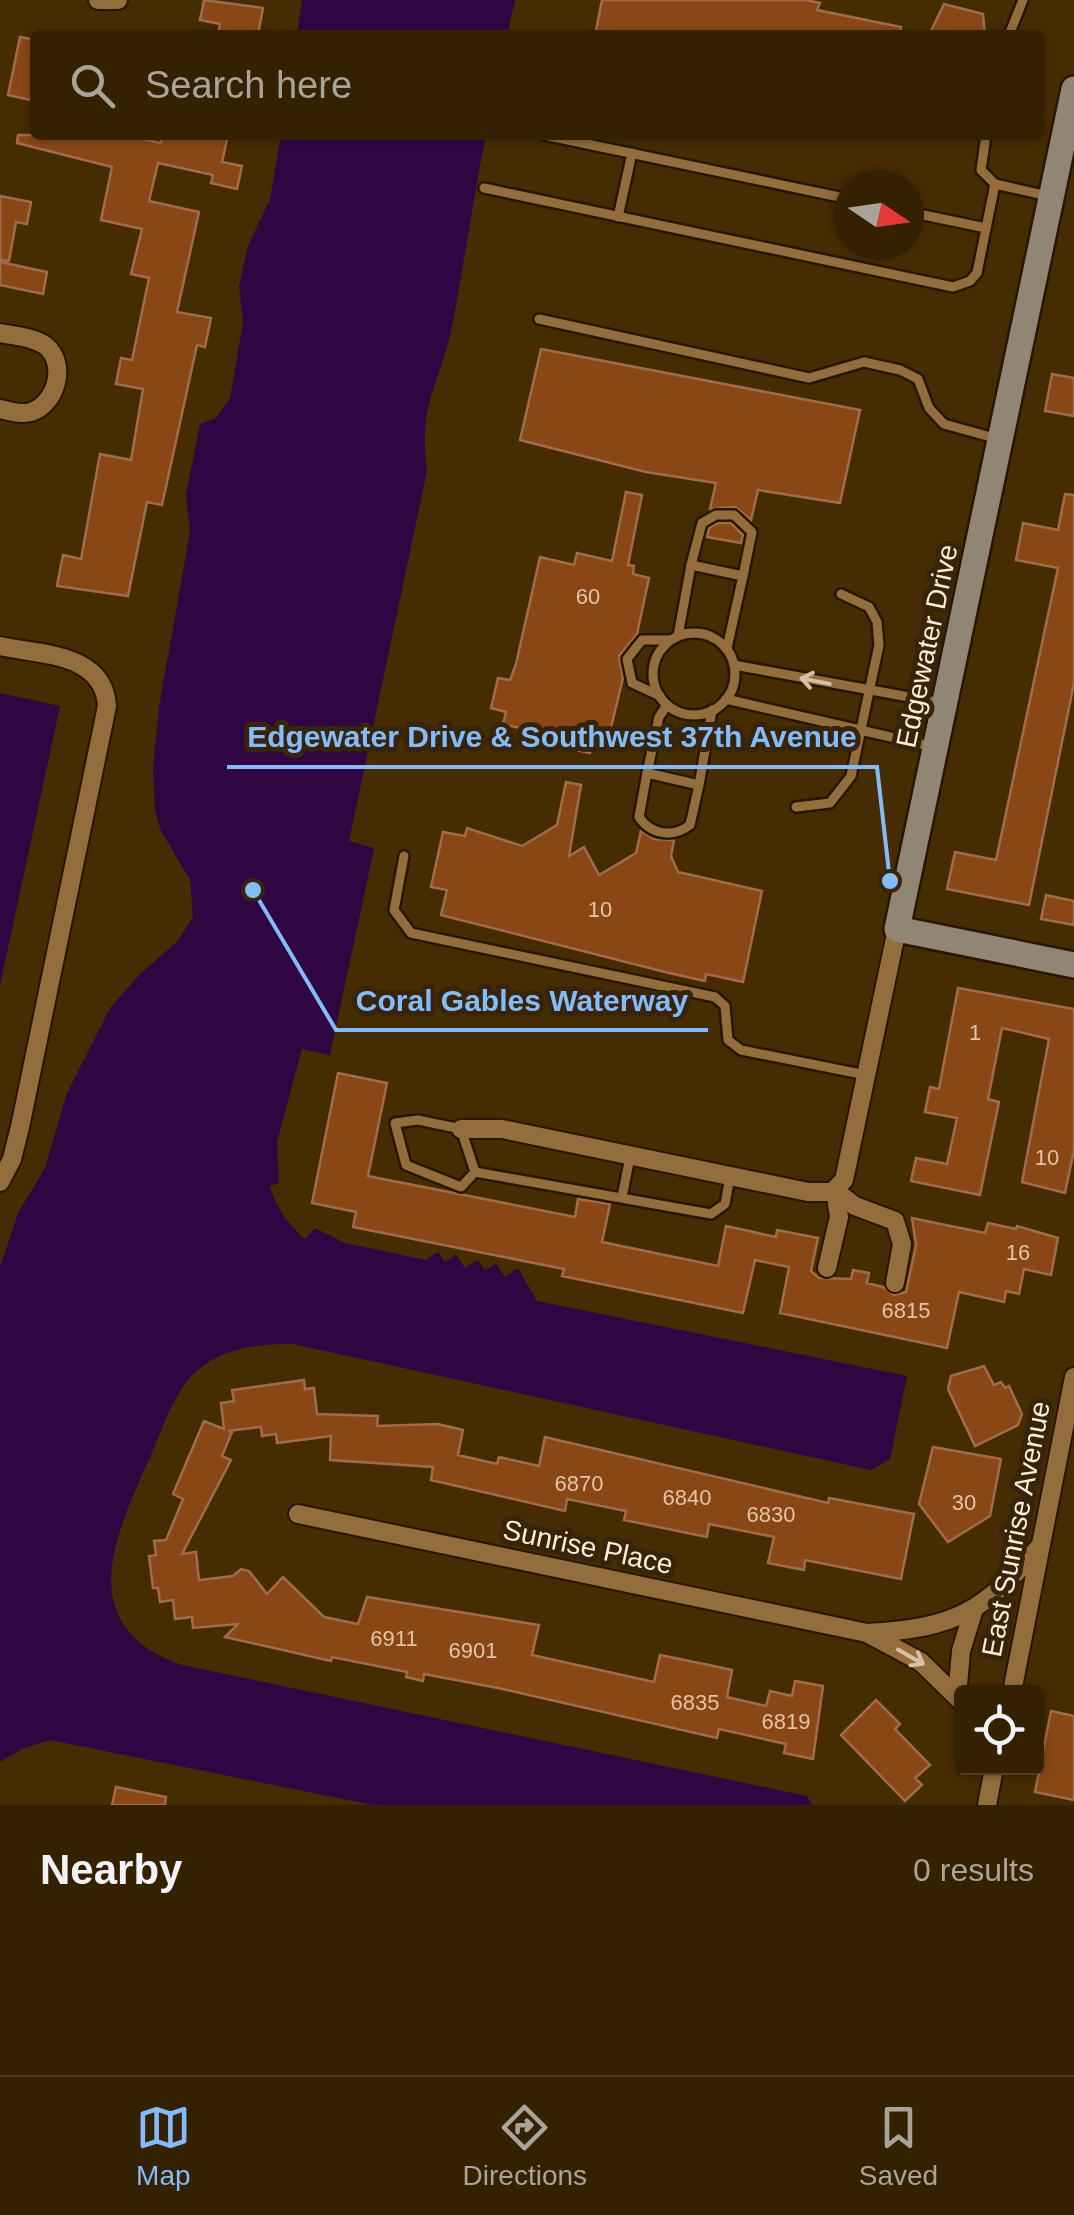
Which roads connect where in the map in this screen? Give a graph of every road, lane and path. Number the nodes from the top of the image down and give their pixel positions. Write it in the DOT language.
graph roads {
  1 [pos="98,0"];
  2 [pos="118,0"];
  3 [pos="1023,0"];
  4 [pos="1011,30"];
  5 [pos="1074,90"];
  6 [pos="567,140"];
  7 [pos="986,140"];
  8 [pos="632,154"];
  9 [pos="996,184"];
  10 [pos="484,188"];
  11 [pos="834,196"];
  12 [pos="1051,196"];
  13 [pos="924,215"];
  14 [pos="618,217"];
  15 [pos="986,228"];
  16 [pos="539,319"];
  17 [pos="0,333"];
  18 [pos="0,409"];
  19 [pos="1000,439"];
  20 [pos="691,565"];
  21 [pos="744,576"];
  22 [pos="841,594"];
  23 [pos="674,638"];
  24 [pos="0,646"];
  25 [pos="727,648"];
  26 [pos="734,665"];
  27 [pos="870,690"];
  28 [pos="663,700"];
  29 [pos="726,700"];
  30 [pos="945,704"];
  31 [pos="712,710"];
  32 [pos="862,729"];
  33 [pos="936,748"];
  34 [pos="647,773"];
  35 [pos="698,785"];
  36 [pos="796,807"];
  37 [pos="404,856"];
  38 [pos="897,929"];
  39 [pos="1074,965"];
  40 [pos="866,1075"];
  41 [pos="461,1129"];
  42 [pos="630,1157"];
  43 [pos="476,1172"];
  44 [pos="730,1178"];
  45 [pos="0,1182"];
  46 [pos="834,1191"];
  47 [pos="622,1197"];
  48 [pos="827,1268"];
  49 [pos="895,1283"];
  50 [pos="1074,1376"];
  51 [pos="298,1514"];
  52 [pos="1041,1545"];
  53 [pos="972,1612"];
  54 [pos="867,1633"];
  55 [pos="959,1685"];
  56 [pos="1013,1685"];
  57 [pos="954,1694"];
  58 [pos="993,1775"];
  59 [pos="987,1805"];
  1 -- 2 [label="street"];
  3 -- 4 [label="lane"];
  5 -- 12 [label="street, Edgewater Drive"];
  6 -- 8 [label="lane"];
  7 -- 9 [label="lane"];
  8 -- 11 [label="lane"];
  8 -- 14 [label="lane"];
  9 -- 12 [label="lane"];
  9 -- 15 [label="lane"];
  10 -- 14 [label="lane"];
  12 -- 19 [label="street, Edgewater Drive"];
  13 -- 15 [label="lane"];
  14 -- 15 [label="lane"];
  16 -- 19 [label="lane"];
  17 -- 18 [label="street"];
  19 -- 30 [label="street, Edgewater Drive"];
  20 -- 21 [label="lane"];
  20 -- 21 [label="lane"];
  20 -- 23 [label="lane"];
  21 -- 25 [label="lane"];
  22 -- 27 [label="lane"];
  23 -- 25 [label="lane"];
  23 -- 28 [label="lane"];
  23 -- 28 [label="lane"];
  24 -- 45 [label="street"];
  25 -- 26 [label="lane"];
  27 -- 26 [label="lane, one-way"];
  26 -- 29 [label="lane"];
  27 -- 30 [label="lane"];
  27 -- 32 [label="lane"];
  28 -- 31 [label="lane"];
  28 -- 34 [label="lane"];
  29 -- 31 [label="lane"];
  29 -- 32 [label="lane"];
  30 -- 33 [label="street, Edgewater Drive"];
  31 -- 35 [label="lane"];
  32 -- 33 [label="lane"];
  32 -- 36 [label="lane"];
  33 -- 38 [label="street, Edgewater Drive"];
  34 -- 35 [label="lane"];
  34 -- 35 [label="lane"];
  37 -- 40 [label="lane"];
  38 -- 39 [label="street"];
  38 -- 40 [label="street, Edgewater Drive"];
  40 -- 46 [label="street, Edgewater Drive"];
  41 -- 42 [label="street"];
  41 -- 43 [label="lane"];
  41 -- 43 [label="lane"];
  42 -- 44 [label="street"];
  42 -- 47 [label="lane"];
  43 -- 47 [label="lane"];
  44 -- 46 [label="street"];
  44 -- 47 [label="lane"];
  46 -- 48 [label="street"];
  46 -- 49 [label="street"];
  50 -- 52 [label="street, East Sunrise Avenue"];
  51 -- 54 [label="street, Sunrise Place"];
  52 -- 53 [label="street, Sunrise Place"];
  52 -- 56 [label="street, East Sunrise Avenue"];
  53 -- 54 [label="street, Sunrise Place"];
  53 -- 55 [label="street"];
  54 -- 57 [label="street, Sunrise Place, one-way"];
  58 -- 59 [label="street"];
}
